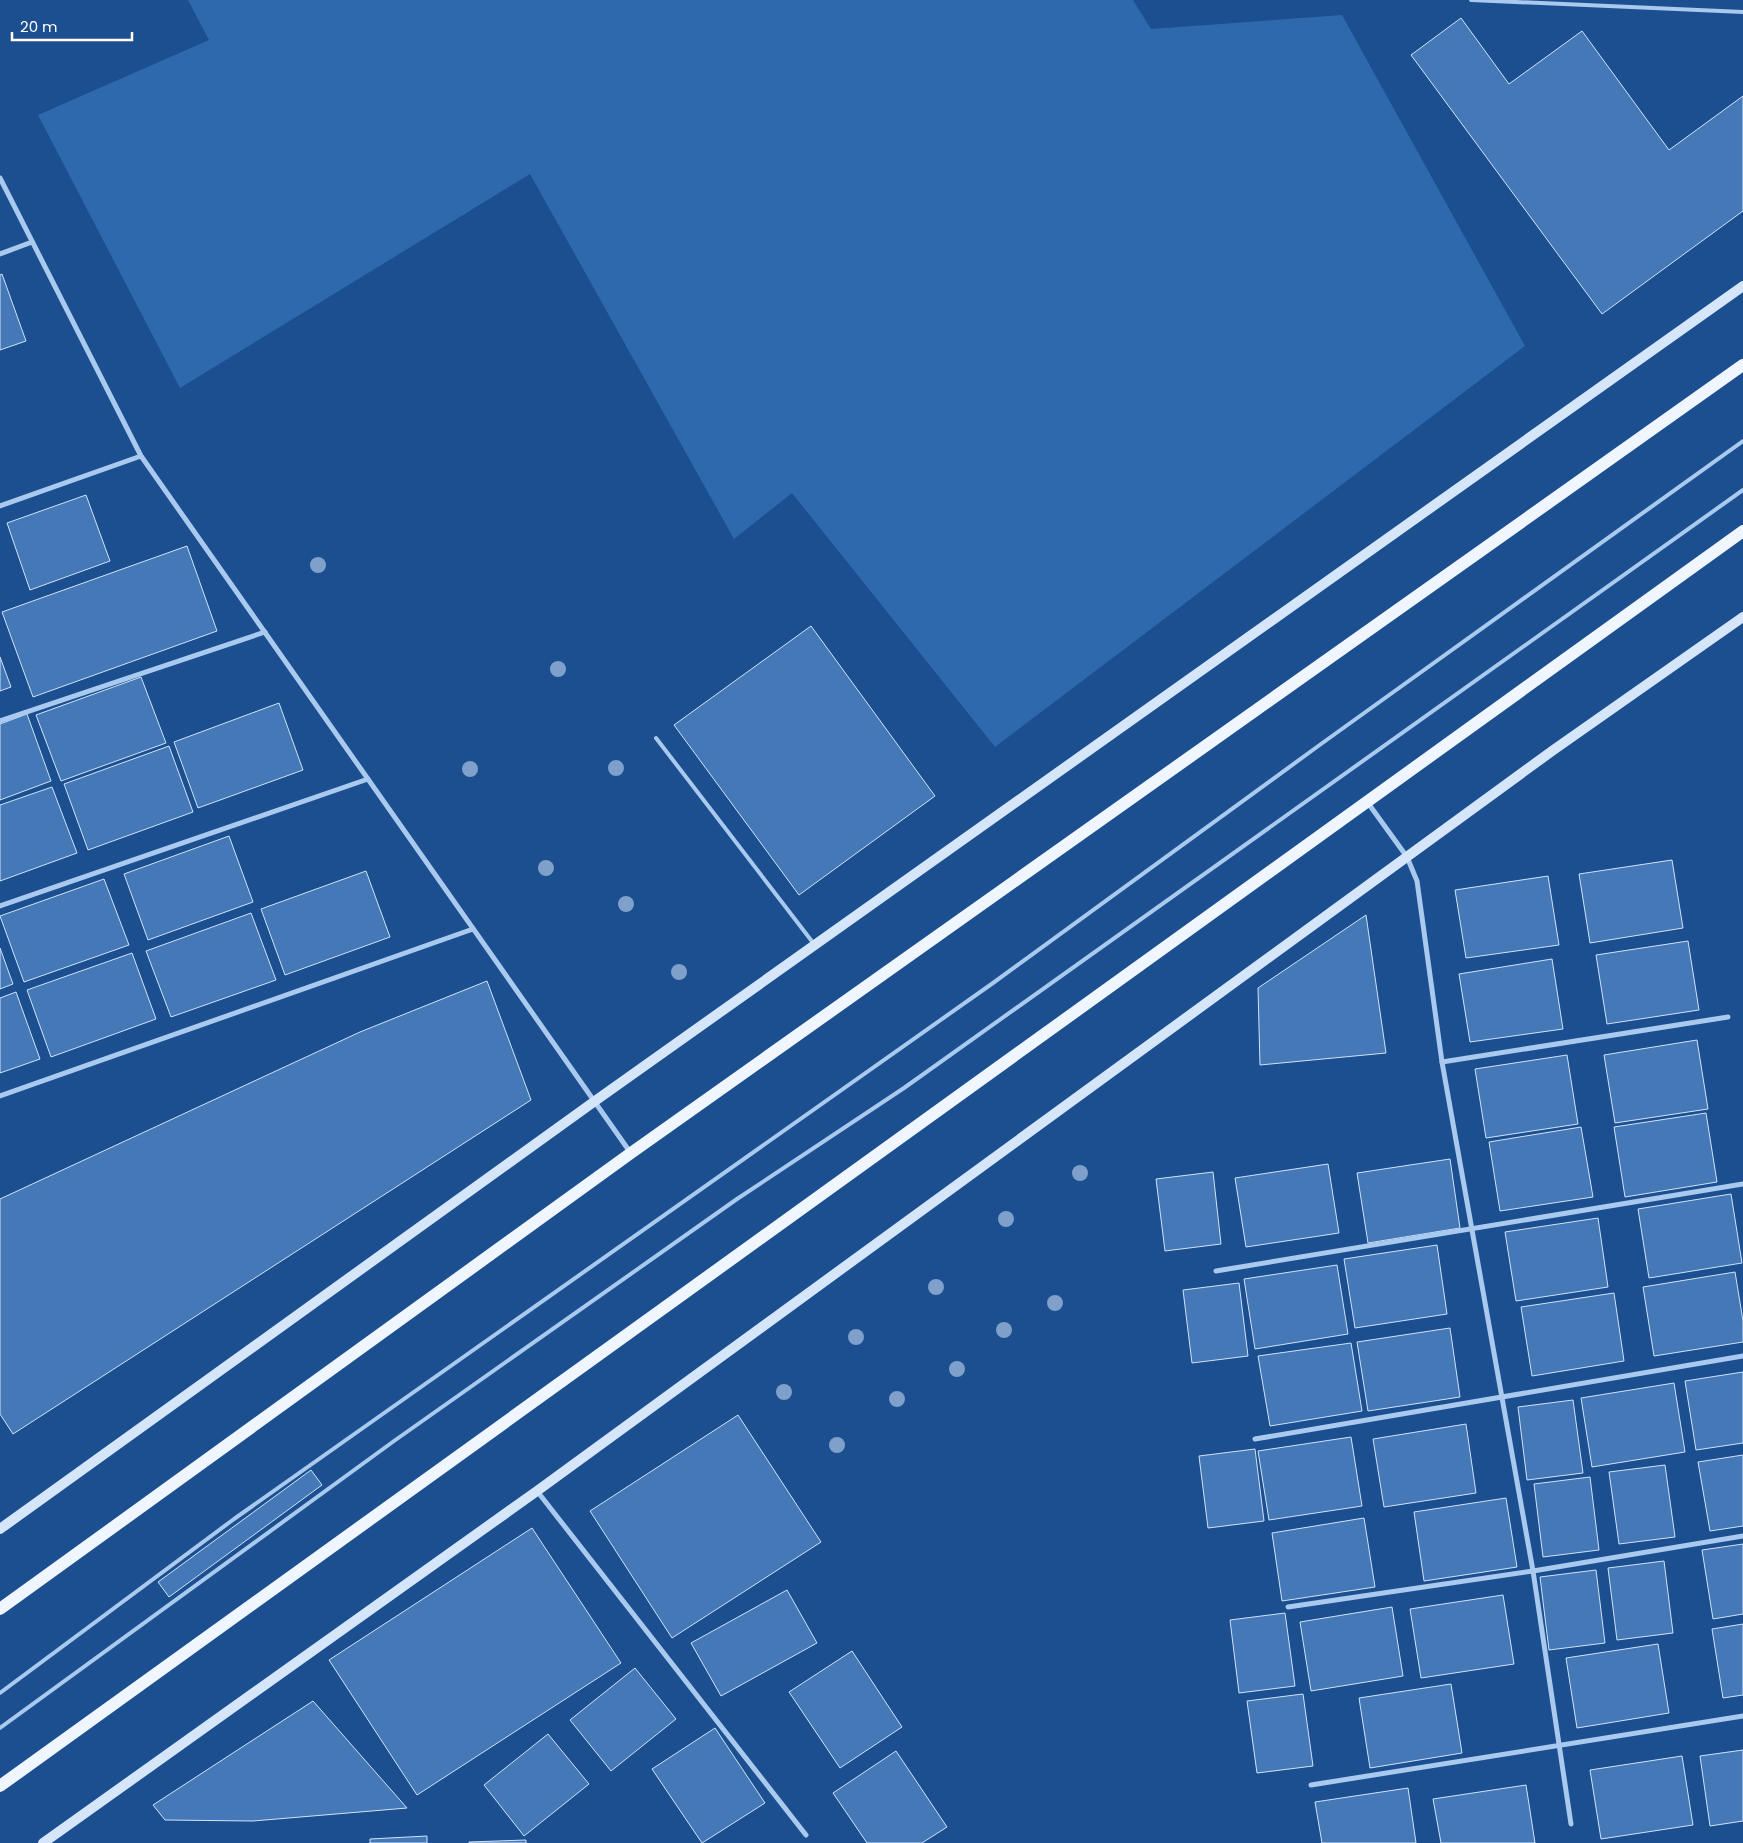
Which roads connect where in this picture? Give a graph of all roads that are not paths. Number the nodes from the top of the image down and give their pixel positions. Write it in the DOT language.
graph roads {
  1 [pos="1470,0"];
  2 [pos="1743,12"];
  3 [pos="0,178"];
  4 [pos="32,242"];
  5 [pos="0,254"];
  6 [pos="1743,286"];
  7 [pos="1743,365"];
  8 [pos="1743,441"];
  9 [pos="141,456"];
  10 [pos="1743,490"];
  11 [pos="0,506"];
  12 [pos="1743,532"];
  13 [pos="1743,617"];
  14 [pos="265,632"];
  15 [pos="0,721"];
  16 [pos="656,738"];
  17 [pos="368,779"];
  18 [pos="1368,803"];
  19 [pos="1407,857"];
  20 [pos="0,906"];
  21 [pos="473,929"];
  22 [pos="815,945"];
  23 [pos="1728,1017"];
  24 [pos="1442,1062"];
  25 [pos="0,1096"];
  26 [pos="595,1101"];
  27 [pos="631,1153"];
  28 [pos="1743,1184"];
  29 [pos="1471,1228"];
  30 [pos="1216,1271"];
  31 [pos="1743,1356"];
  32 [pos="1503,1396"];
  33 [pos="1255,1439"];
  34 [pos="537,1491"];
  35 [pos="0,1529"];
  36 [pos="1743,1536"];
  37 [pos="1533,1571"];
  38 [pos="1288,1607"];
  39 [pos="0,1609"];
  40 [pos="0,1692"];
  41 [pos="1743,1716"];
  42 [pos="0,1728"];
  43 [pos="1559,1747"];
  44 [pos="1310,1785"];
  45 [pos="0,1786"];
  46 [pos="1571,1824"];
  47 [pos="806,1835"];
  48 [pos="43,1843"];
  1 -- 2 [label="lane"];
  3 -- 4 [label="street"];
  4 -- 5 [label="street"];
  4 -- 9 [label="street"];
  6 -- 22 [label="street"];
  7 -- 27 [label="main road"];
  8 -- 40 [label="lane"];
  9 -- 11 [label="street"];
  9 -- 14 [label="street"];
  10 -- 42 [label="lane"];
  12 -- 18 [label="main road"];
  13 -- 19 [label="street"];
  14 -- 15 [label="street"];
  14 -- 17 [label="street"];
  16 -- 22 [label="lane"];
  17 -- 20 [label="street"];
  17 -- 21 [label="street"];
  18 -- 19 [label="street"];
  18 -- 45 [label="main road"];
  19 -- 24 [label="street"];
  19 -- 34 [label="street"];
  21 -- 25 [label="street"];
  21 -- 26 [label="street"];
  22 -- 26 [label="street"];
  23 -- 24 [label="street"];
  24 -- 29 [label="street"];
  26 -- 27 [label="street"];
  26 -- 35 [label="street"];
  27 -- 39 [label="main road"];
  28 -- 29 [label="street"];
  29 -- 30 [label="street"];
  29 -- 32 [label="street"];
  31 -- 32 [label="street"];
  32 -- 33 [label="street"];
  32 -- 37 [label="street"];
  34 -- 47 [label="street"];
  34 -- 48 [label="street"];
  36 -- 37 [label="street"];
  37 -- 38 [label="street"];
  37 -- 43 [label="street"];
  41 -- 43 [label="street"];
  43 -- 44 [label="street"];
  43 -- 46 [label="street"];
}
